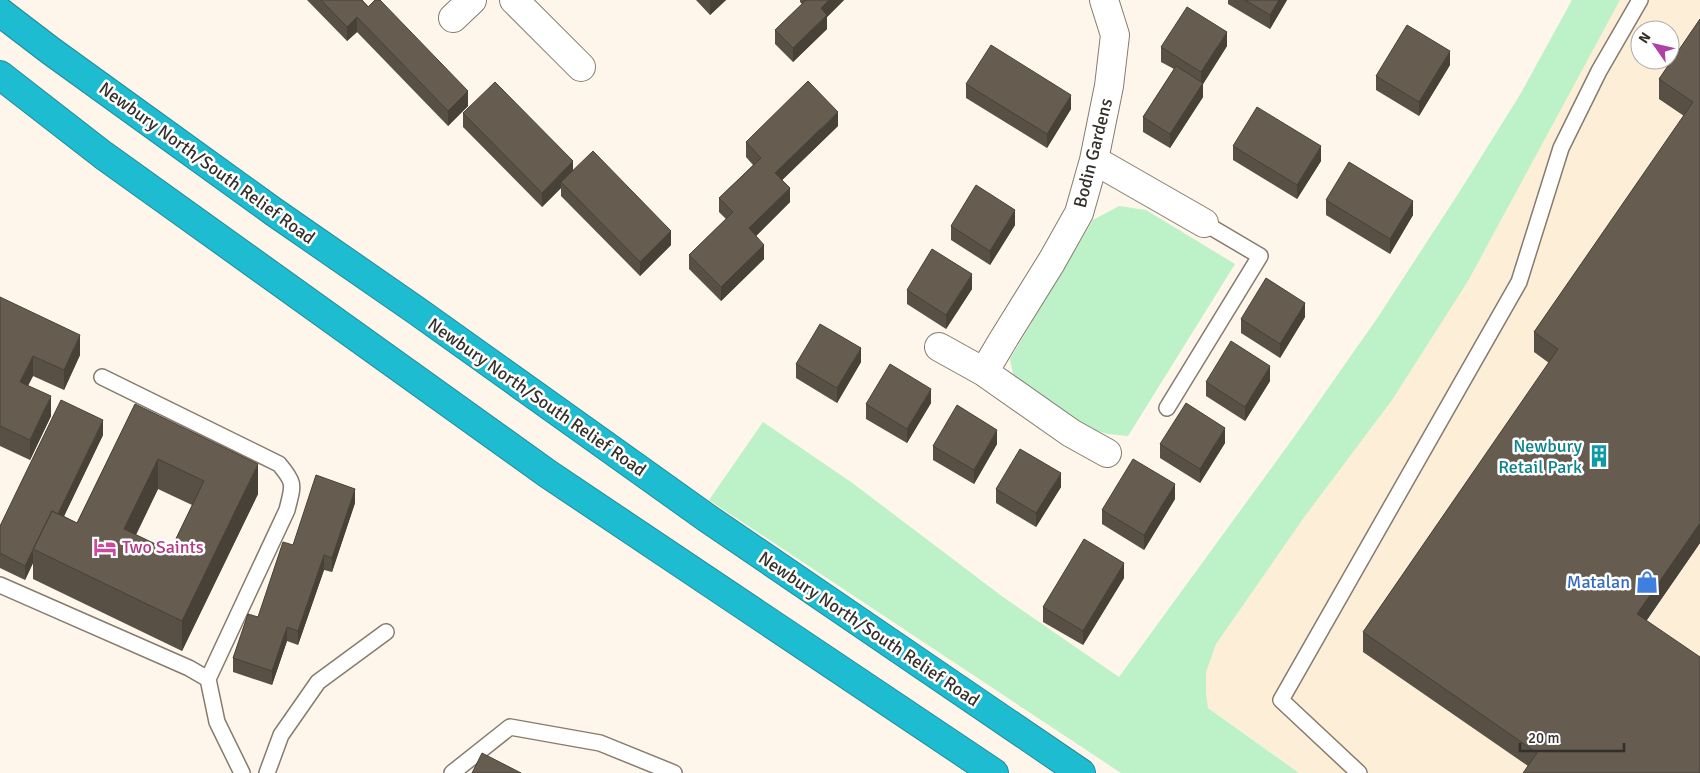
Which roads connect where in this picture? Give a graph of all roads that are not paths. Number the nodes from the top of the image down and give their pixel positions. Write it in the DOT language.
graph roads {
  1 [pos="514,0"];
  2 [pos="1104,0"];
  3 [pos="1640,0"];
  4 [pos="0,12"];
  5 [pos="581,67"];
  6 [pos="0,75"];
  7 [pos="1094,160"];
  8 [pos="1204,223"];
  9 [pos="939,347"];
  10 [pos="984,372"];
  11 [pos="102,377"];
  12 [pos="1167,408"];
  13 [pos="1107,453"];
  14 [pos="0,585"];
  15 [pos="386,632"];
  16 [pos="208,679"];
  17 [pos="242,773"];
  18 [pos="267,773"];
  19 [pos="452,773"];
  20 [pos="674,773"];
  21 [pos="994,773"];
  22 [pos="1081,773"];
  23 [pos="1359,773"];
  1 -- 5 [label="street"];
  2 -- 7 [label="street, Bodin Gardens"];
  3 -- 23 [label="lane"];
  4 -- 22 [label="highway, Newbury North/South Relief Road"];
  6 -- 21 [label="highway"];
  7 -- 8 [label="street"];
  7 -- 10 [label="street, Bodin Gardens"];
  8 -- 12 [label="lane"];
  9 -- 10 [label="street"];
  10 -- 13 [label="street"];
  11 -- 16 [label="lane"];
  14 -- 16 [label="lane"];
  15 -- 18 [label="lane"];
  16 -- 17 [label="lane"];
  19 -- 20 [label="lane"];
}
